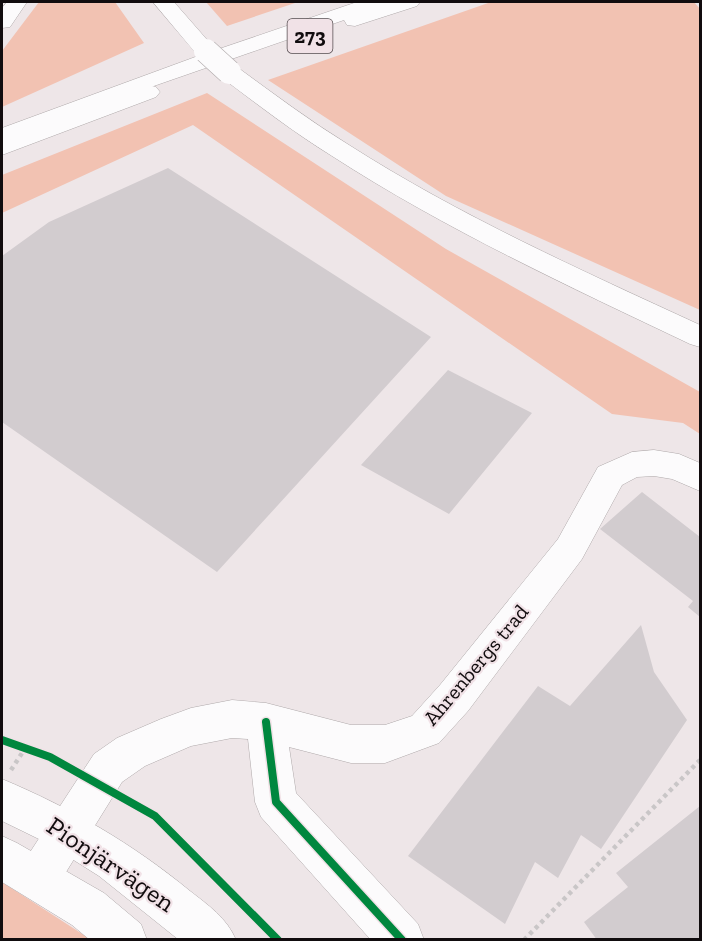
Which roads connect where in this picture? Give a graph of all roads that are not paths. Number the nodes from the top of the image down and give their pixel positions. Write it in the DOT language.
graph roads {
  1 [pos="17,2"];
  2 [pos="163,2"];
  3 [pos="376,2"];
  4 [pos="410,2"];
  5 [pos="2,22"];
  6 [pos="2,136"];
  7 [pos="2,148"];
  8 [pos="700,337"];
  9 [pos="700,478"];
  10 [pos="266,722"];
  11 [pos="4,788"];
  12 [pos="68,830"];
  13 [pos="20,868"];
  14 [pos="125,939"];
  15 [pos="214,939"];
  16 [pos="402,939"];
  1 -- 5 [label="main road"];
  2 -- 8 [label="main road, bridge"];
  3 -- 6 [label="main road"];
  4 -- 7 [label="main road, 273"];
  9 -- 10 [label="main road, Ahrenbergs trad"];
  10 -- 12 [label="main road, Ahrenbergs trad"];
  10 -- 16 [label="main road"];
  11 -- 12 [label="main road, Pionjärvägen"];
  12 -- 13 [label="main road, Ahrenbergs trad"];
  12 -- 15 [label="main road, Pionjärvägen"];
  13 -- 14 [label="main road"];
}
